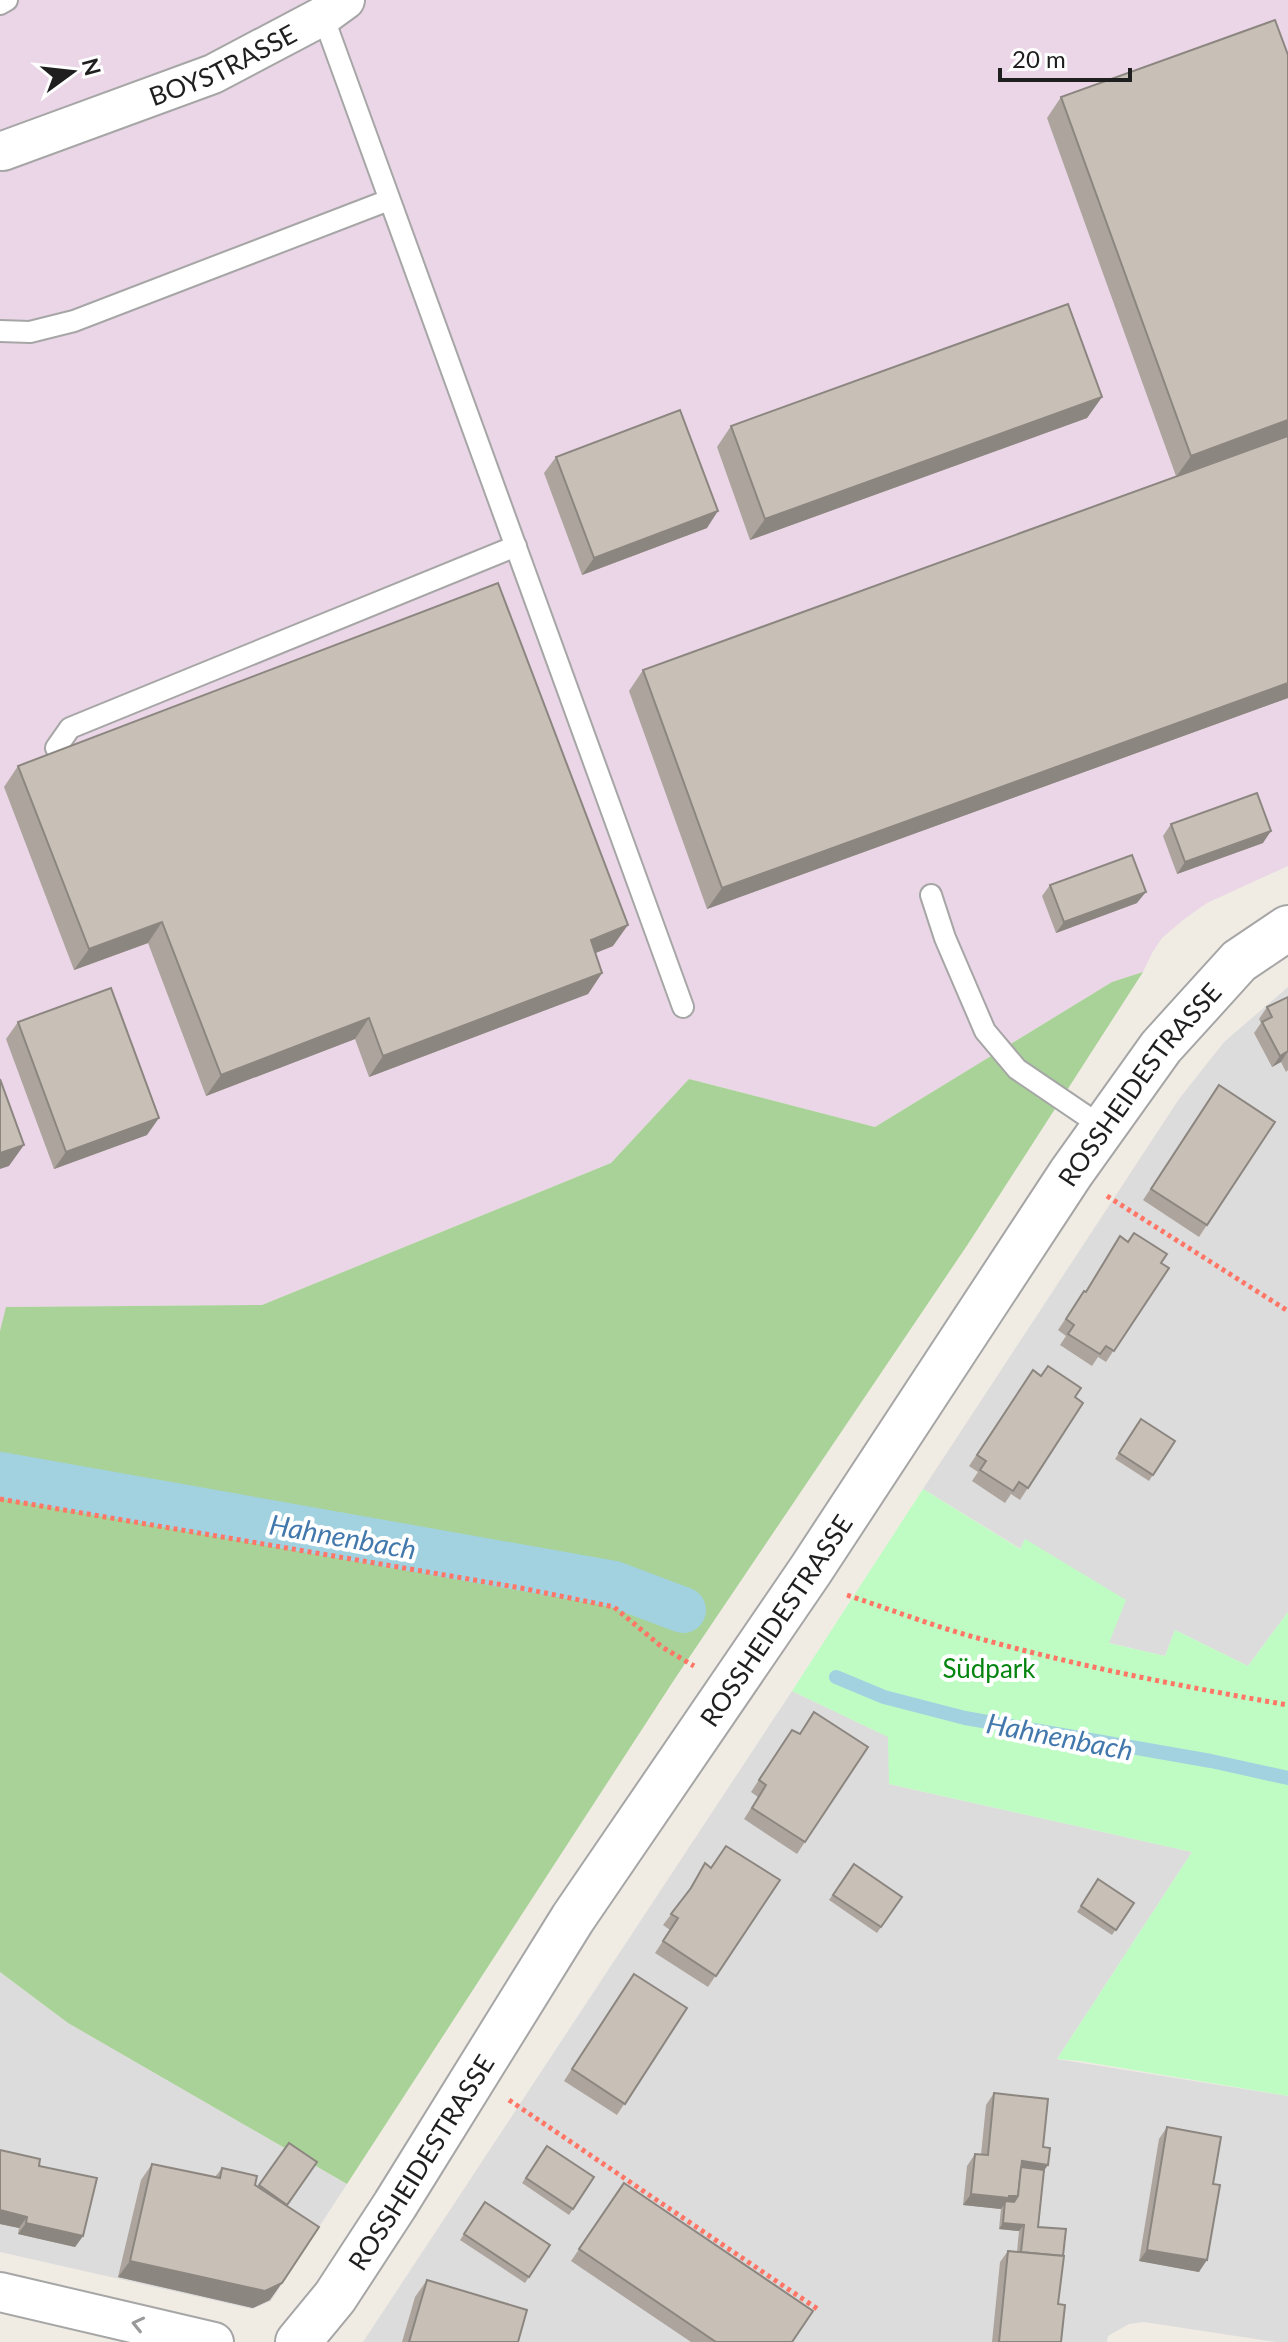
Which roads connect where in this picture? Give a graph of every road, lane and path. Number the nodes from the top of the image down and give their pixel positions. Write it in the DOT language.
graph roads {
  1 [pos="7,0"];
  2 [pos="0,4"];
  3 [pos="334,8"];
  4 [pos="1,148"];
  5 [pos="389,200"];
  6 [pos="0,331"];
  7 [pos="516,546"];
  8 [pos="56,748"];
  9 [pos="931,895"];
  10 [pos="1288,928"];
  11 [pos="683,1007"];
  12 [pos="1104,1128"];
  13 [pos="1071,1173"];
  14 [pos="1288,1311"];
  15 [pos="0,1499"];
  16 [pos="844,1594"];
  17 [pos="662,1647"];
  18 [pos="1288,1705"];
  19 [pos="475,2077"];
  20 [pos="0,2292"];
  21 [pos="819,2310"];
  22 [pos="214,2342"];
  23 [pos="298,2342"];
  1 -- 2 [label="lane"];
  3 -- 4 [label="street, BOYSTRASSE"];
  3 -- 5 [label="lane"];
  5 -- 6 [label="lane"];
  5 -- 7 [label="lane"];
  7 -- 8 [label="lane"];
  7 -- 11 [label="lane"];
  9 -- 12 [label="lane"];
  10 -- 12 [label="street, ROSSHEIDESTRASSE"];
  12 -- 13 [label="street, ROSSHEIDESTRASSE"];
  13 -- 14 [label="path"];
  13 -- 19 [label="street, ROSSHEIDESTRASSE"];
  15 -- 17 [label="path"];
  16 -- 18 [label="path"];
  19 -- 21 [label="path"];
  19 -- 23 [label="street, ROSSHEIDESTRASSE"];
  22 -- 20 [label="street, one-way"];
}
